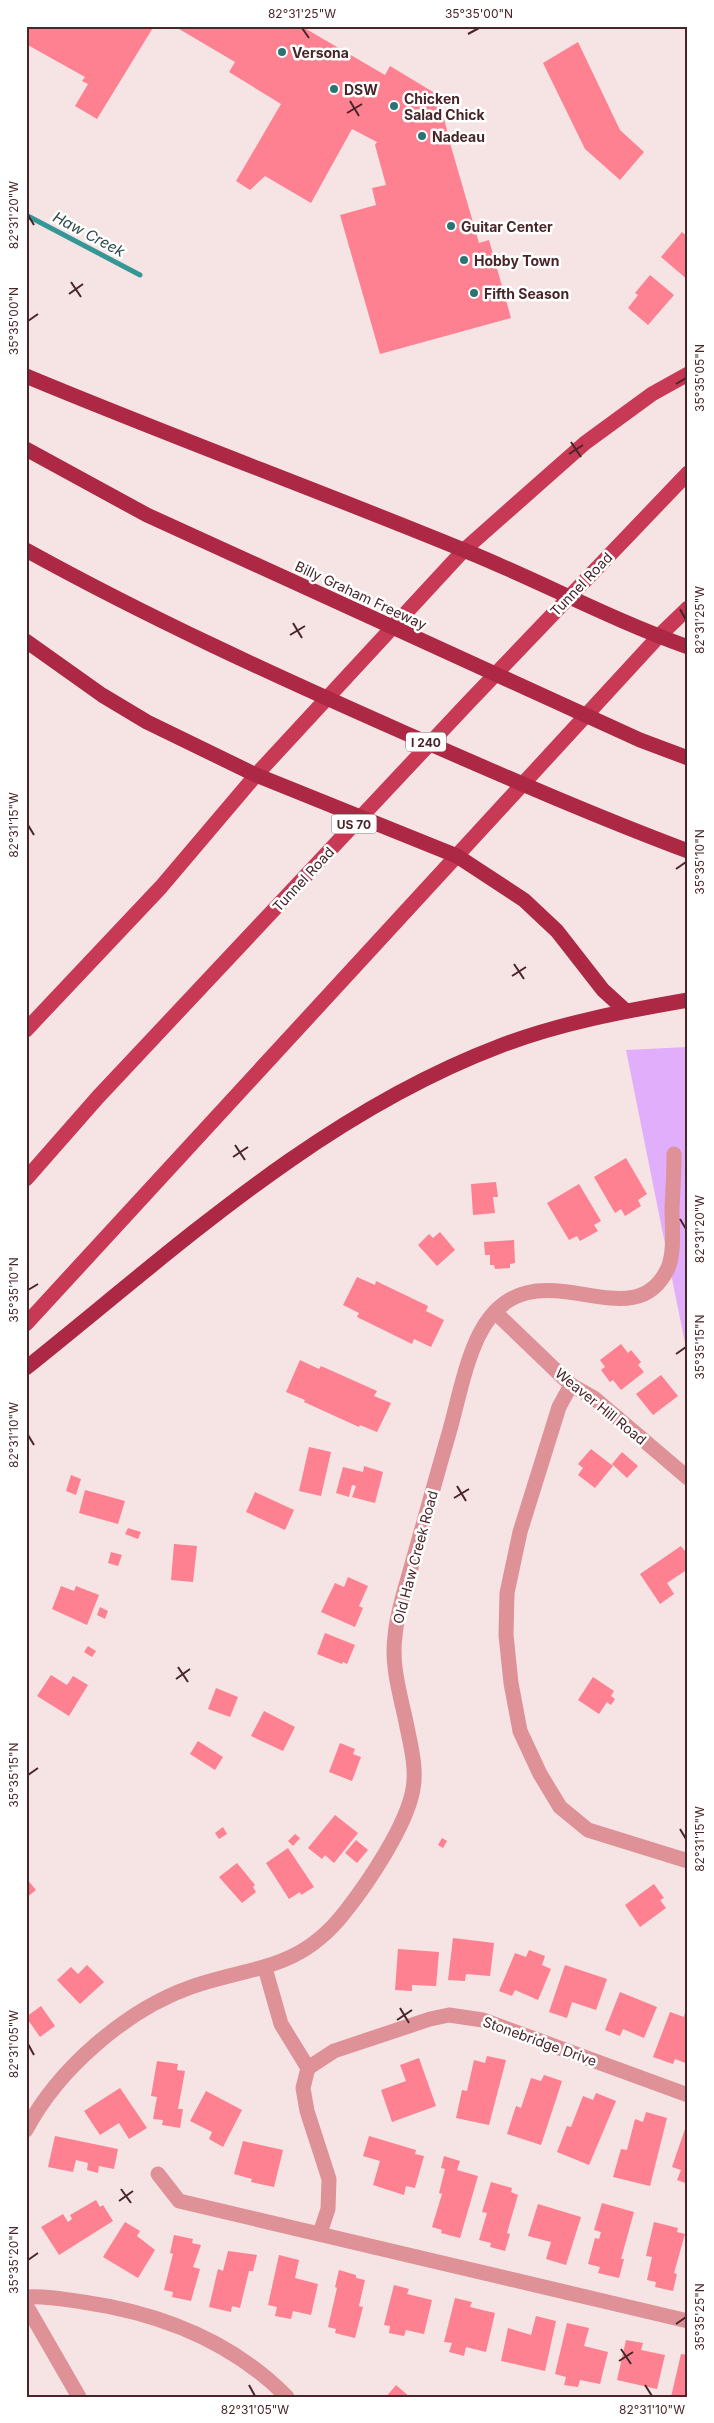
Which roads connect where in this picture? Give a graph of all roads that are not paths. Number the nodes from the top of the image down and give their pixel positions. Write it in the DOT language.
graph roads {
  1 [pos="688,374"];
  2 [pos="26,376"];
  3 [pos="26,449"];
  4 [pos="688,474"];
  5 [pos="26,550"];
  6 [pos="464,550"];
  7 [pos="688,608"];
  8 [pos="659,636"];
  9 [pos="26,641"];
  10 [pos="688,647"];
  11 [pos="688,758"];
  12 [pos="256,775"];
  13 [pos="688,850"];
  14 [pos="457,856"];
  15 [pos="688,1000"];
  16 [pos="626,1011"];
  17 [pos="26,1030"];
  18 [pos="674,1154"];
  19 [pos="26,1179"];
  20 [pos="495,1312"];
  21 [pos="26,1324"];
  22 [pos="26,1368"];
  23 [pos="571,1385"];
  24 [pos="688,1478"];
  25 [pos="688,1861"];
  26 [pos="266,1968"];
  27 [pos="308,2068"];
  28 [pos="688,2095"];
  29 [pos="26,2130"];
  30 [pos="158,2174"];
  31 [pos="320,2233"];
  32 [pos="26,2297"];
  33 [pos="26,2304"];
  34 [pos="688,2321"];
  35 [pos="79,2397"];
  36 [pos="287,2397"];
  1 -- 6 [label="main road"];
  2 -- 6 [label="highway"];
  3 -- 11 [label="highway, Billy Graham Freeway"];
  4 -- 19 [label="main road, Tunnel Road / US 70"];
  5 -- 13 [label="highway, I 240"];
  6 -- 8 [label="highway"];
  6 -- 12 [label="main road"];
  7 -- 8 [label="main road"];
  8 -- 10 [label="highway"];
  8 -- 14 [label="main road"];
  9 -- 12 [label="highway"];
  12 -- 14 [label="highway"];
  12 -- 17 [label="main road"];
  14 -- 16 [label="highway"];
  14 -- 21 [label="main road"];
  15 -- 16 [label="highway"];
  16 -- 22 [label="highway"];
  18 -- 20 [label="street, Old Haw Creek Road"];
  20 -- 23 [label="street, Weaver Hill Road"];
  20 -- 26 [label="street, Old Haw Creek Road"];
  23 -- 24 [label="street, Weaver Hill Road"];
  23 -- 25 [label="street"];
  26 -- 27 [label="street"];
  26 -- 29 [label="street, Old Haw Creek Road"];
  27 -- 28 [label="street, Stonebridge Drive"];
  27 -- 31 [label="street"];
  30 -- 31 [label="street"];
  31 -- 34 [label="street"];
  32 -- 36 [label="street"];
  33 -- 35 [label="street"];
}
